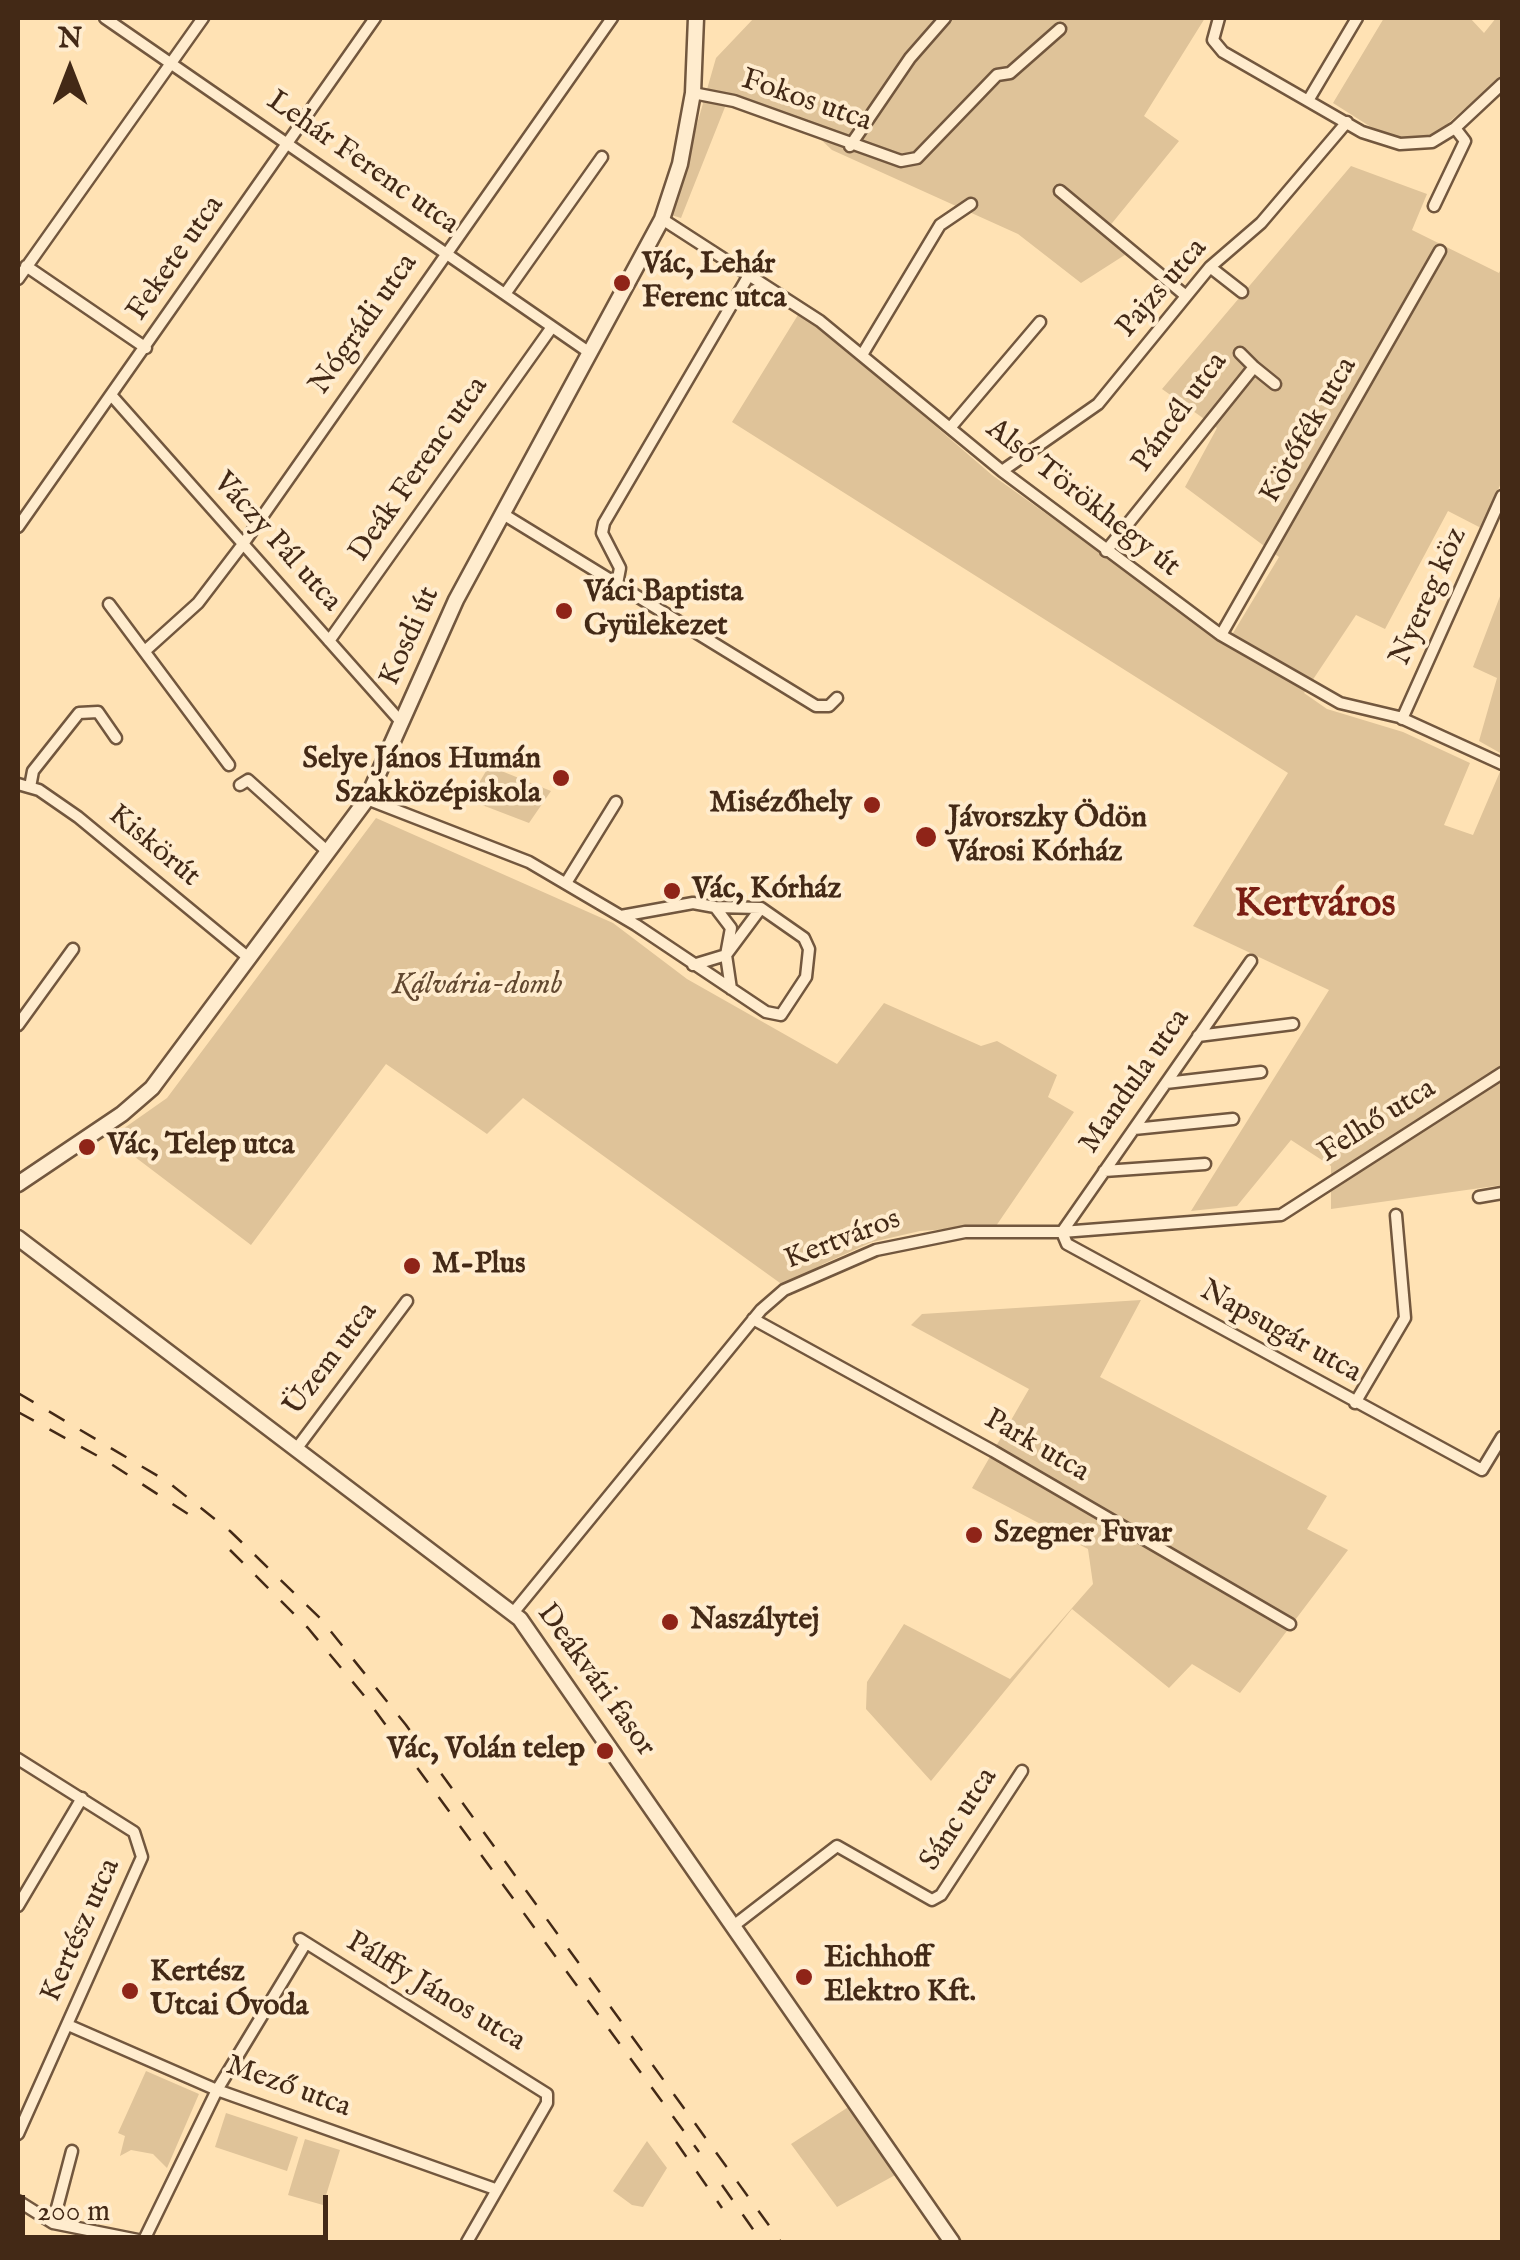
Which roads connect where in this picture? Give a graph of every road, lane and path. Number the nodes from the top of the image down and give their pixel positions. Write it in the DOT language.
graph roads {
  1 [pos="106,18"];
  2 [pos="203,18"];
  3 [pos="375,18"];
  4 [pos="612,18"];
  5 [pos="696,18"];
  6 [pos="946,18"];
  7 [pos="1219,18"];
  8 [pos="1357,18"];
  9 [pos="1060,29"];
  10 [pos="172,63"];
  11 [pos="1502,84"];
  12 [pos="693,93"];
  13 [pos="1309,99"];
  14 [pos="1347,122"];
  15 [pos="1455,128"];
  16 [pos="288,143"];
  17 [pos="850,146"];
  18 [pos="602,157"];
  19 [pos="1060,191"];
  20 [pos="971,204"];
  21 [pos="1434,206"];
  22 [pos="662,219"];
  23 [pos="1440,251"];
  24 [pos="446,253"];
  25 [pos="26,266"];
  26 [pos="1210,268"];
  27 [pos="750,274"];
  28 [pos="18,279"];
  29 [pos="1242,292"];
  30 [pos="506,294"];
  31 [pos="1186,296"];
  32 [pos="1040,322"];
  33 [pos="552,327"];
  34 [pos="146,348"];
  35 [pos="1240,352"];
  36 [pos="590,354"];
  37 [pos="862,355"];
  38 [pos="1254,367"];
  39 [pos="1275,384"];
  40 [pos="112,396"];
  41 [pos="950,428"];
  42 [pos="1002,471"];
  43 [pos="1502,496"];
  44 [pos="503,514"];
  45 [pos="18,527"];
  46 [pos="243,544"];
  47 [pos="1106,552"];
  48 [pos="617,584"];
  49 [pos="108,604"];
  50 [pos="1221,635"];
  51 [pos="329,641"];
  52 [pos="146,650"];
  53 [pos="837,698"];
  54 [pos="1402,719"];
  55 [pos="402,722"];
  56 [pos="116,738"];
  57 [pos="1502,764"];
  58 [pos="229,765"];
  59 [pos="18,784"];
  60 [pos="240,785"];
  61 [pos="30,788"];
  62 [pos="367,800"];
  63 [pos="616,802"];
  64 [pos="328,852"];
  65 [pos="566,883"];
  66 [pos="715,907"];
  67 [pos="761,908"];
  68 [pos="621,916"];
  69 [pos="73,950"];
  70 [pos="726,955"];
  71 [pos="250,960"];
  72 [pos="1251,961"];
  73 [pos="694,964"];
  74 [pos="732,990"];
  75 [pos="1293,1024"];
  76 [pos="18,1025"];
  77 [pos="1198,1036"];
  78 [pos="1261,1072"];
  79 [pos="1502,1073"];
  80 [pos="1166,1082"];
  81 [pos="1233,1119"];
  82 [pos="1134,1128"];
  83 [pos="1206,1164"];
  84 [pos="1104,1171"];
  85 [pos="18,1184"];
  86 [pos="1502,1194"];
  87 [pos="1479,1196"];
  88 [pos="1281,1214"];
  89 [pos="1396,1215"];
  90 [pos="1062,1232"];
  91 [pos="18,1238"];
  92 [pos="407,1300"];
  93 [pos="753,1320"];
  94 [pos="1355,1403"];
  95 [pos="1502,1437"];
  96 [pos="296,1448"];
  97 [pos="513,1613"];
  98 [pos="1290,1624"];
  99 [pos="18,1759"];
  100 [pos="1022,1771"];
  101 [pos="82,1798"];
  102 [pos="18,1906"];
  103 [pos="732,1926"];
  104 [pos="68,2025"];
  105 [pos="216,2090"];
  106 [pos="18,2134"];
  107 [pos="72,2152"];
  108 [pos="495,2189"];
  109 [pos="18,2201"];
  110 [pos="53,2223"];
  111 [pos="143,2242"];
  112 [pos="467,2242"];
  113 [pos="952,2242"];
  1 -- 10 [label="street, Lehár Ferenc utca"];
  2 -- 10 [label="street"];
  3 -- 16 [label="street, Fekete utca"];
  4 -- 24 [label="street, Nógrádi utca"];
  5 -- 12 [label="street, Kosdi út"];
  6 -- 17 [label="street"];
  7 -- 13 [label="street"];
  8 -- 13 [label="street"];
  9 -- 17 [label="street, Fokos utca"];
  10 -- 16 [label="street, Lehár Ferenc utca"];
  10 -- 25 [label="street"];
  11 -- 15 [label="street"];
  12 -- 17 [label="street, Fokos utca"];
  12 -- 22 [label="street, Kosdi út"];
  13 -- 14 [label="street"];
  14 -- 15 [label="street"];
  14 -- 26 [label="street, Pajzs utca"];
  15 -- 21 [label="street"];
  16 -- 24 [label="street, Lehár Ferenc utca"];
  16 -- 34 [label="street, Fekete utca"];
  18 -- 30 [label="street"];
  19 -- 31 [label="street"];
  20 -- 37 [label="street"];
  22 -- 27 [label="street, Alsó Törökhegy út"];
  22 -- 36 [label="street, Kosdi út"];
  23 -- 50 [label="street, Kötőfék utca"];
  24 -- 30 [label="street, Lehár Ferenc utca"];
  24 -- 46 [label="street, Nógrádi utca"];
  25 -- 28 [label="street"];
  25 -- 34 [label="street"];
  26 -- 29 [label="street"];
  26 -- 31 [label="street, Pajzs utca"];
  27 -- 37 [label="street, Alsó Törökhegy út"];
  27 -- 48 [label="street"];
  30 -- 33 [label="street, Lehár Ferenc utca"];
  31 -- 42 [label="street, Pajzs utca"];
  32 -- 41 [label="street"];
  33 -- 36 [label="street, Lehár Ferenc utca"];
  33 -- 51 [label="street, Deák Ferenc utca"];
  34 -- 40 [label="street, Fekete utca"];
  35 -- 38 [label="street, Páncél utca"];
  36 -- 44 [label="street, Kosdi út"];
  37 -- 41 [label="street, Alsó Törökhegy út"];
  38 -- 39 [label="street"];
  38 -- 47 [label="street, Páncél utca"];
  40 -- 45 [label="street, Fekete utca"];
  40 -- 46 [label="street, Váczy Pál utca"];
  41 -- 42 [label="street, Alsó Törökhegy út"];
  42 -- 47 [label="street, Alsó Törökhegy út"];
  43 -- 54 [label="street, Nyereg köz"];
  44 -- 48 [label="street"];
  44 -- 55 [label="street, Kosdi út"];
  46 -- 51 [label="street, Váczy Pál utca"];
  46 -- 52 [label="street, Nógrádi utca"];
  47 -- 50 [label="street, Alsó Törökhegy út"];
  48 -- 53 [label="street"];
  49 -- 52 [label="street"];
  50 -- 54 [label="street, Alsó Törökhegy út"];
  51 -- 55 [label="street, Váczy Pál utca"];
  52 -- 58 [label="street"];
  54 -- 57 [label="street, Alsó Törökhegy út"];
  55 -- 62 [label="street, Kosdi út"];
  56 -- 61 [label="street"];
  59 -- 61 [label="street, Kiskörút"];
  60 -- 64 [label="street"];
  61 -- 71 [label="street, Kiskörút"];
  62 -- 64 [label="street, Kosdi út"];
  62 -- 65 [label="street"];
  63 -- 65 [label="street"];
  64 -- 71 [label="street, Kosdi út"];
  65 -- 68 [label="street"];
  66 -- 67 [label="street"];
  66 -- 68 [label="street"];
  66 -- 70 [label="street"];
  67 -- 70 [label="street"];
  67 -- 74 [label="street"];
  68 -- 73 [label="street"];
  69 -- 76 [label="street"];
  70 -- 73 [label="street"];
  70 -- 74 [label="street"];
  71 -- 85 [label="street, Kosdi út"];
  72 -- 77 [label="street, Mandula utca"];
  73 -- 74 [label="street"];
  75 -- 77 [label="street"];
  77 -- 80 [label="street, Mandula utca"];
  78 -- 80 [label="street"];
  79 -- 88 [label="street, Felhő utca"];
  80 -- 82 [label="street, Mandula utca"];
  81 -- 82 [label="street"];
  82 -- 84 [label="street, Mandula utca"];
  83 -- 84 [label="street"];
  84 -- 90 [label="street, Mandula utca"];
  86 -- 87 [label="street"];
  88 -- 90 [label="street, Kertváros"];
  89 -- 94 [label="street"];
  90 -- 93 [label="street, Kertváros"];
  90 -- 94 [label="street, Napsugár utca"];
  91 -- 96 [label="street, Deákvári fasor"];
  92 -- 96 [label="street, Üzem utca"];
  93 -- 97 [label="street, Kertváros"];
  93 -- 98 [label="street, Park utca"];
  94 -- 95 [label="street, Napsugár utca"];
  96 -- 97 [label="street, Deákvári fasor"];
  97 -- 103 [label="street, Deákvári fasor"];
  99 -- 101 [label="street"];
  100 -- 103 [label="street, Sánc utca"];
  101 -- 102 [label="street"];
  101 -- 104 [label="street, Kertész utca"];
  103 -- 113 [label="street, Deákvári fasor"];
  104 -- 105 [label="street, Mező utca"];
  104 -- 106 [label="street, Kertész utca"];
  105 -- 108 [label="street, Mező utca"];
  105 -- 108 [label="street, Pálffy János utca"];
  105 -- 111 [label="street"];
  107 -- 110 [label="street"];
  108 -- 112 [label="street"];
  109 -- 110 [label="street"];
  110 -- 111 [label="street"];
}
